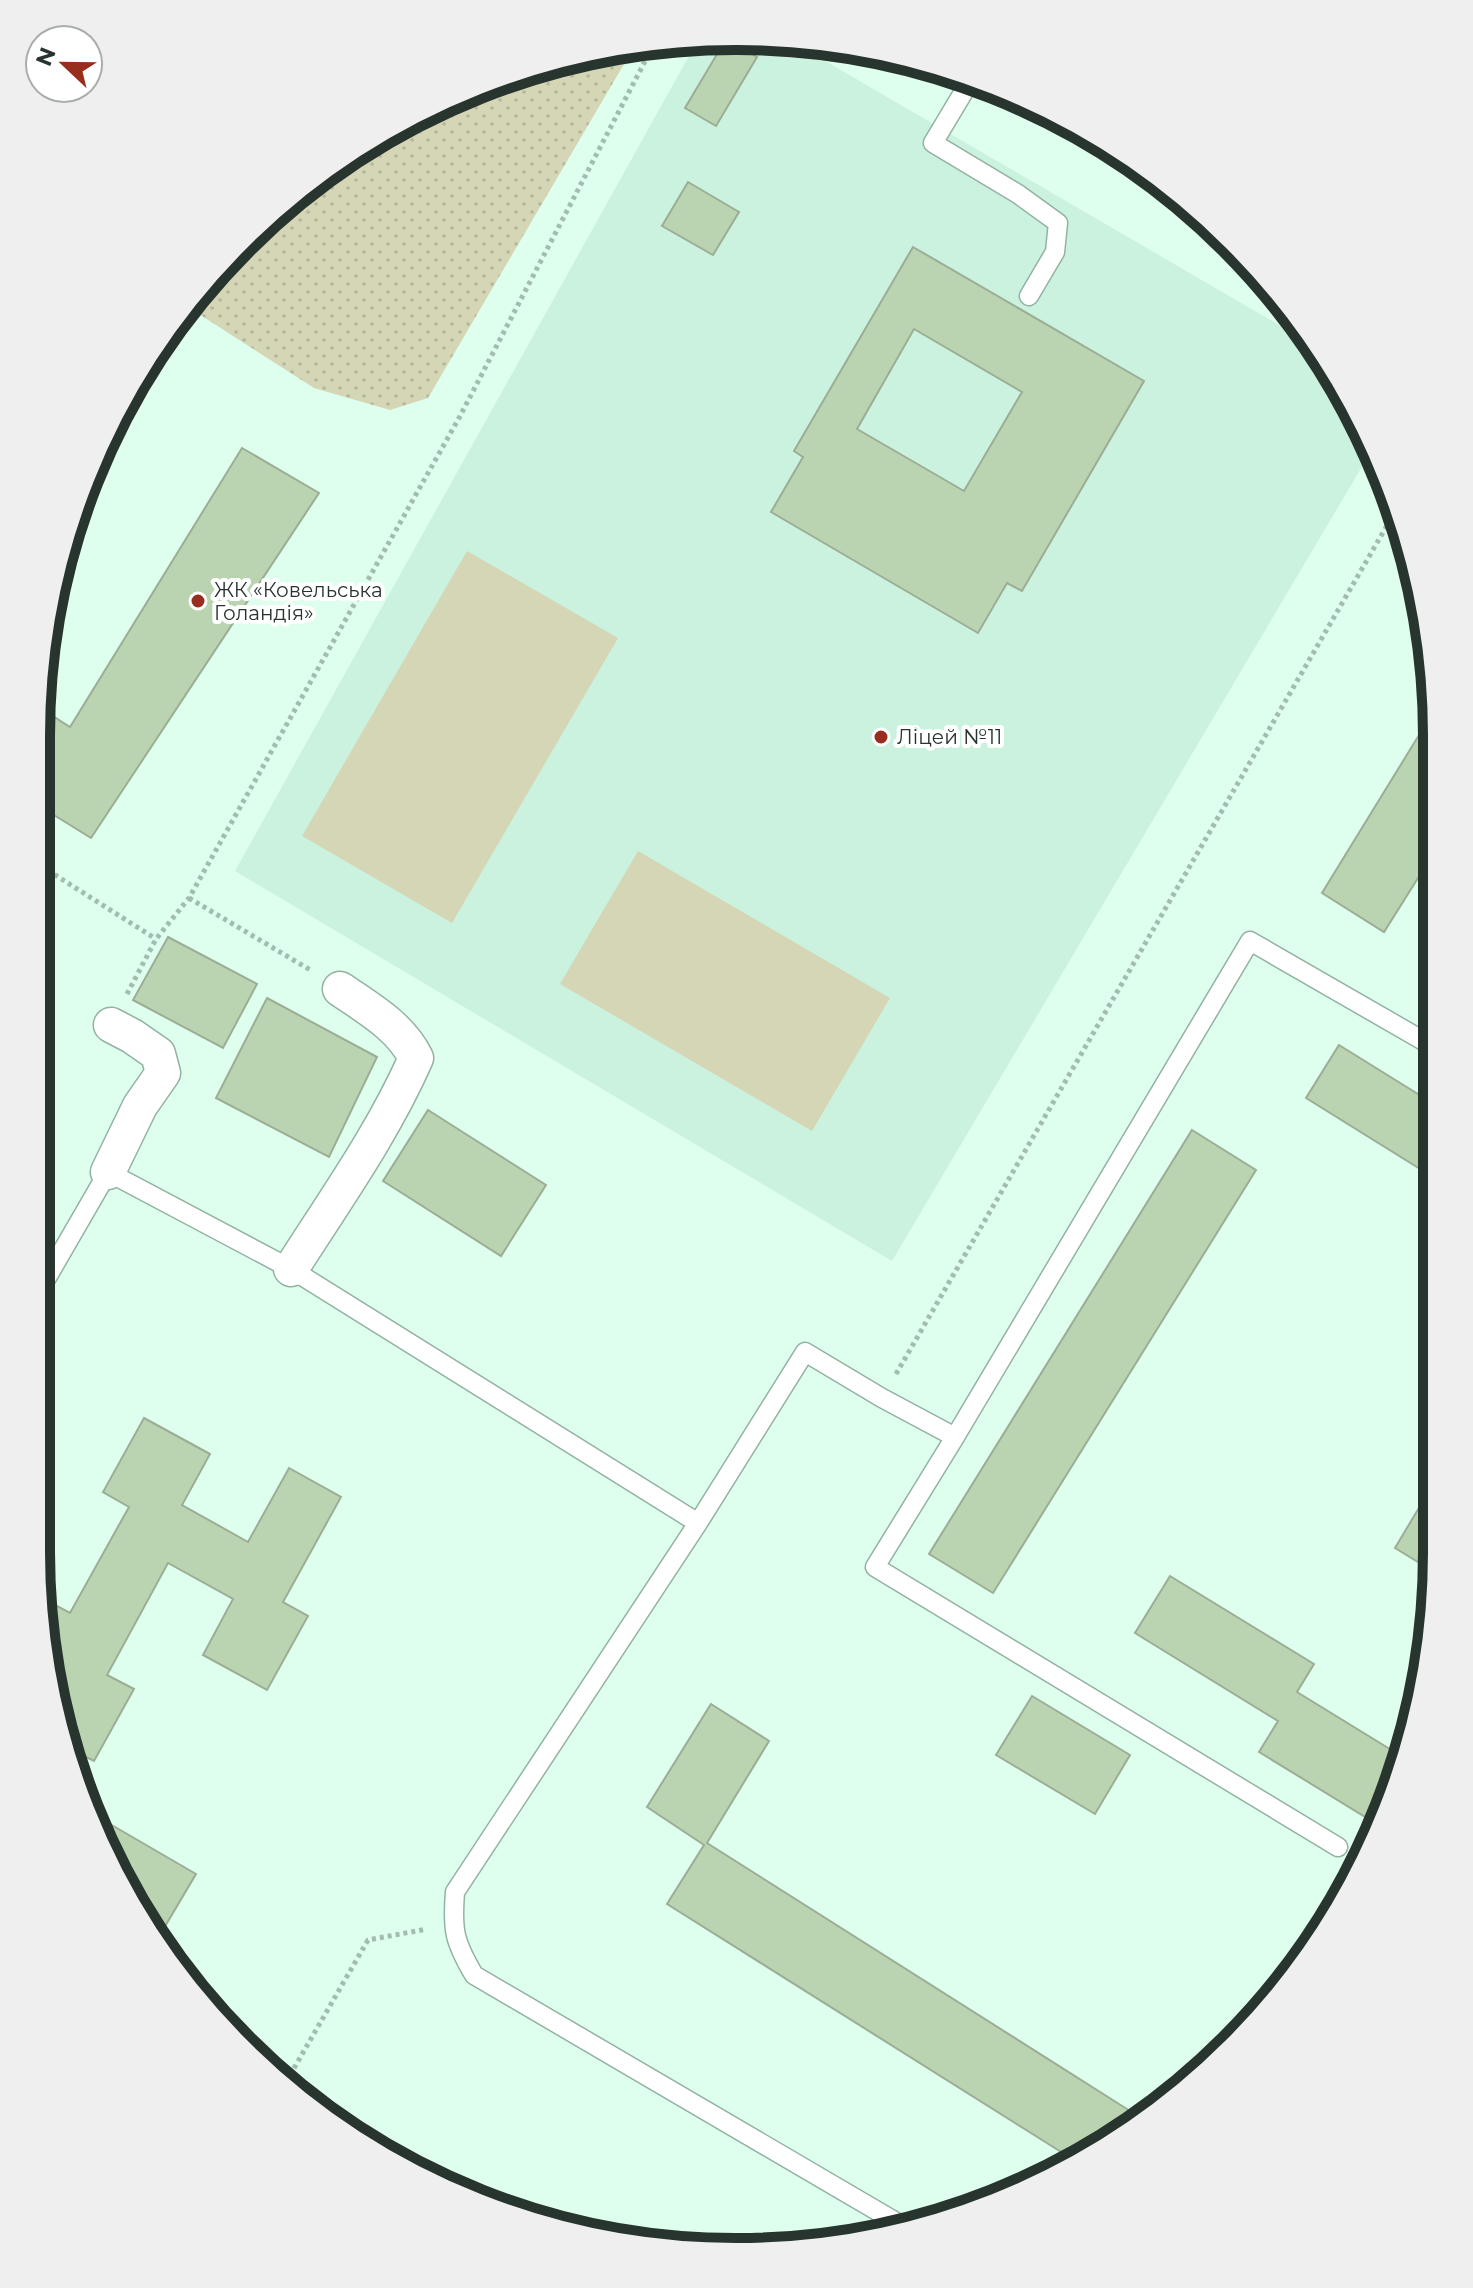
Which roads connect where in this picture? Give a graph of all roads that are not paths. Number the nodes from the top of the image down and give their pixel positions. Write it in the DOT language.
graph roads {
  1 [pos="965,89"];
  2 [pos="1029,296"];
  3 [pos="340,989"];
  4 [pos="111,1025"];
  5 [pos="1423,1041"];
  6 [pos="108,1172"];
  7 [pos="291,1269"];
  8 [pos="50,1272"];
  9 [pos="955,1437"];
  10 [pos="698,1523"];
  11 [pos="1338,1847"];
  12 [pos="892,2220"];
  1 -- 2 [label="lane"];
  3 -- 7 [label="street"];
  4 -- 6 [label="street"];
  5 -- 9 [label="lane"];
  6 -- 7 [label="lane"];
  6 -- 8 [label="lane"];
  7 -- 10 [label="lane"];
  9 -- 10 [label="lane"];
  9 -- 11 [label="lane"];
  10 -- 12 [label="lane"];
}
